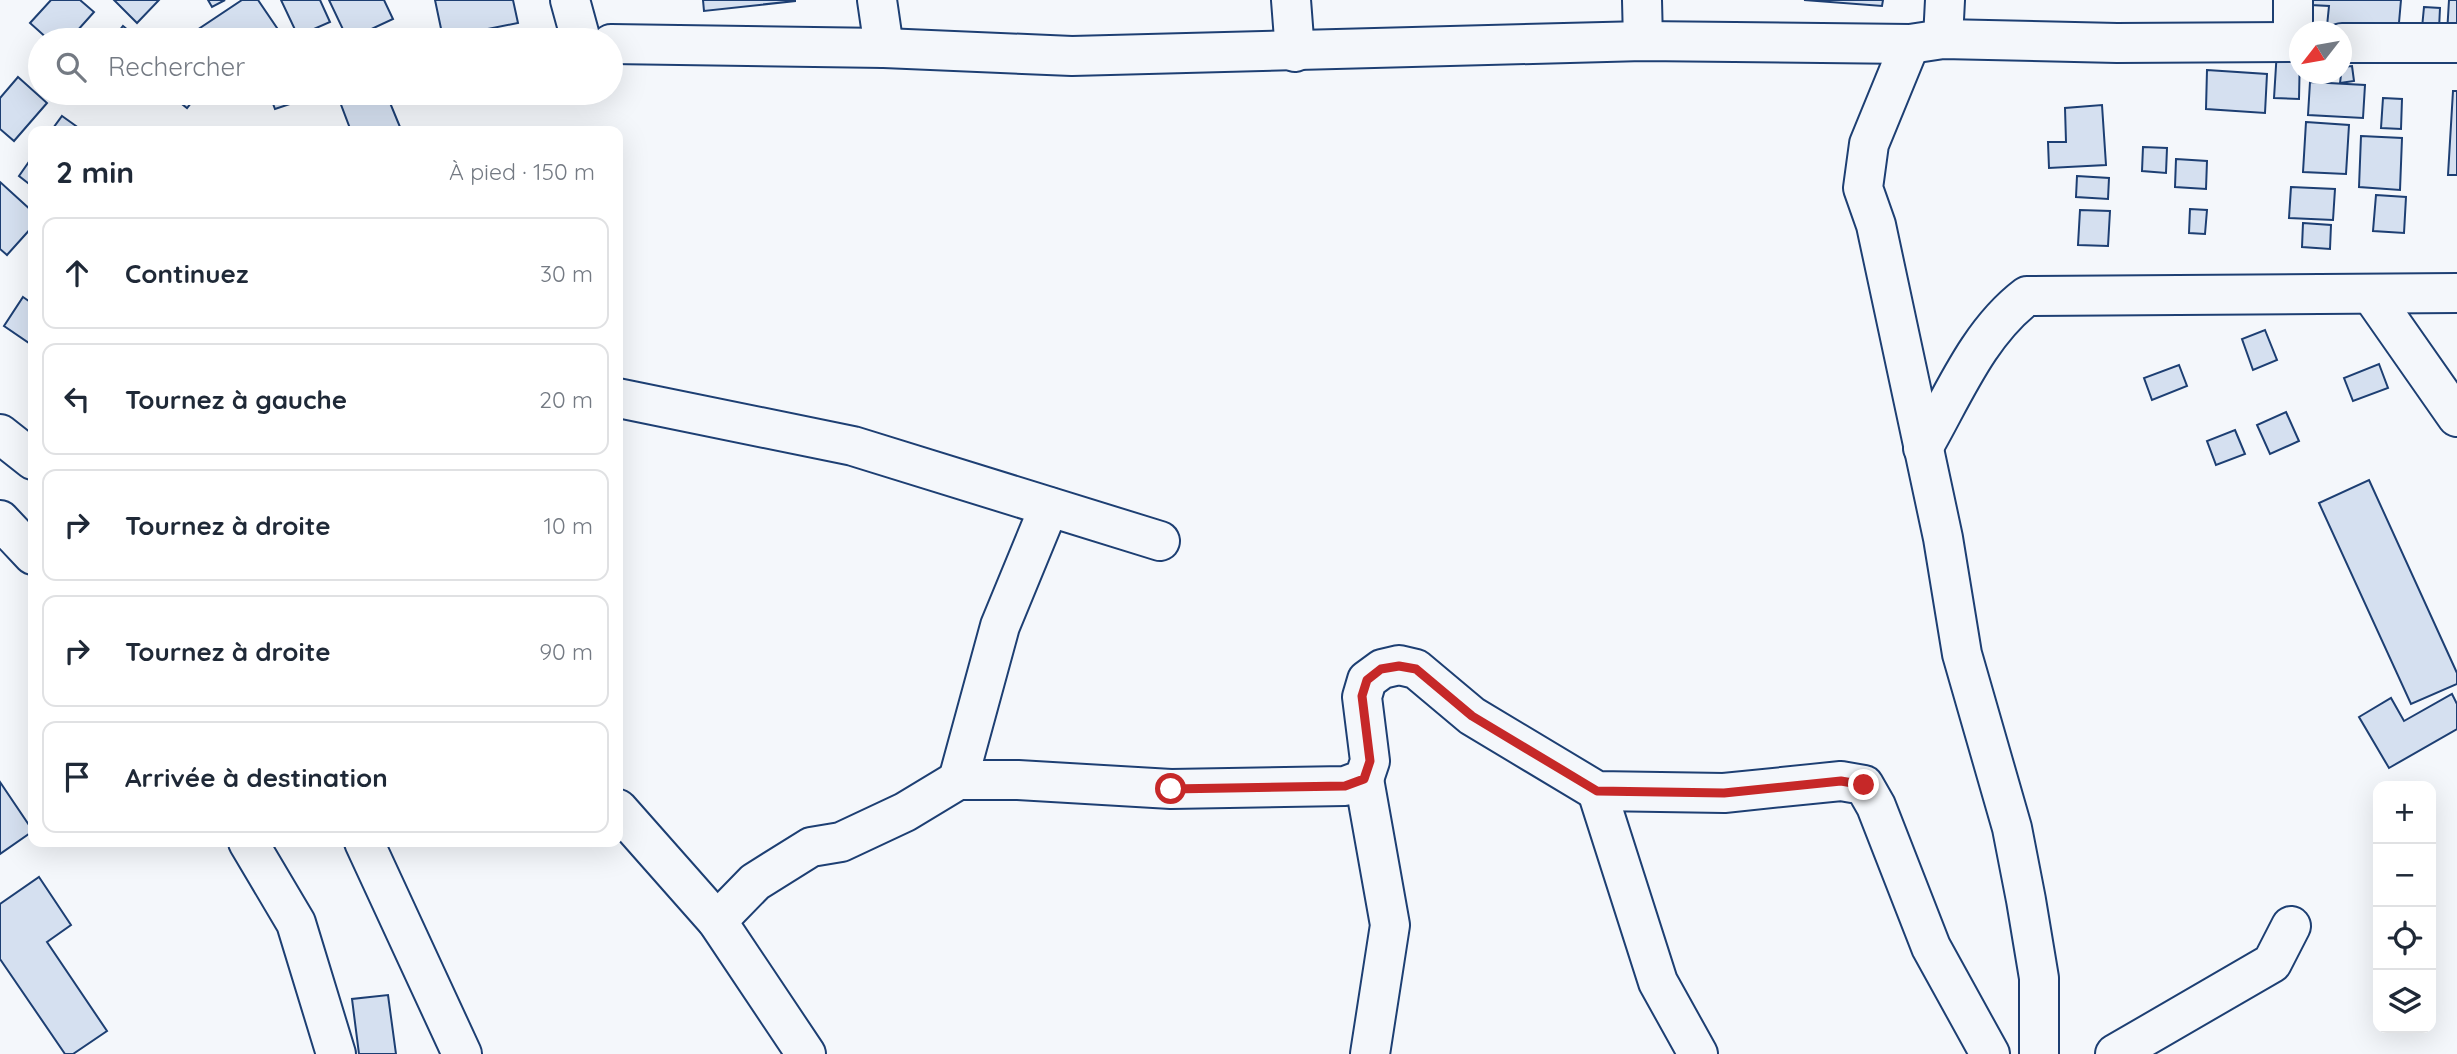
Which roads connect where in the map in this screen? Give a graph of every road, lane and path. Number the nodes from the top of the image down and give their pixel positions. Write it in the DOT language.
graph roads {
  1 [pos="570,0"];
  2 [pos="877,0"];
  3 [pos="1291,0"];
  4 [pos="1642,0"];
  5 [pos="1945,0"];
  6 [pos="2293,0"];
  7 [pos="2294,21"];
  8 [pos="578,28"];
  9 [pos="1643,41"];
  10 [pos="1927,41"];
  11 [pos="2289,42"];
  12 [pos="2352,43"];
  13 [pos="2457,43"];
  14 [pos="623,44"];
  15 [pos="884,48"];
  16 [pos="1295,52"];
  17 [pos="2457,293"];
  18 [pos="2371,294"];
  19 [pos="623,399"];
  20 [pos="2457,417"];
  21 [pos="0,434"];
  22 [pos="1923,448"];
  23 [pos="28,456"];
  24 [pos="1049,507"];
  25 [pos="0,520"];
  26 [pos="1160,541"];
  27 [pos="28,550"];
  28 [pos="1364,779"];
  29 [pos="958,780"];
  30 [pos="1597,791"];
  31 [pos="623,815"];
  32 [pos="251,847"];
  33 [pos="365,847"];
  34 [pos="717,921"];
  35 [pos="2291,926"];
  36 [pos="336,1054"];
  37 [pos="462,1054"];
  38 [pos="807,1054"];
  39 [pos="1370,1054"];
  40 [pos="1699,1054"];
  41 [pos="1990,1054"];
  42 [pos="2039,1054"];
  43 [pos="2115,1054"];
  1 -- 8 [label="street"];
  2 -- 15 [label="street"];
  3 -- 16 [label="street"];
  4 -- 9 [label="street"];
  5 -- 10 [label="street"];
  6 -- 7 [label="street"];
  9 -- 10 [label="street"];
  9 -- 16 [label="street"];
  10 -- 11 [label="street"];
  10 -- 22 [label="street"];
  12 -- 13 [label="street"];
  14 -- 15 [label="street"];
  15 -- 16 [label="street"];
  17 -- 18 [label="street"];
  18 -- 20 [label="street"];
  18 -- 22 [label="street"];
  19 -- 24 [label="street"];
  21 -- 23 [label="street"];
  22 -- 42 [label="street"];
  24 -- 26 [label="street"];
  24 -- 29 [label="street"];
  25 -- 27 [label="street"];
  28 -- 29 [label="street"];
  28 -- 30 [label="street"];
  28 -- 39 [label="street"];
  29 -- 34 [label="street"];
  30 -- 40 [label="street"];
  30 -- 41 [label="street"];
  31 -- 34 [label="street"];
  32 -- 36 [label="street"];
  33 -- 37 [label="street"];
  34 -- 38 [label="street"];
  35 -- 43 [label="street"];
}
